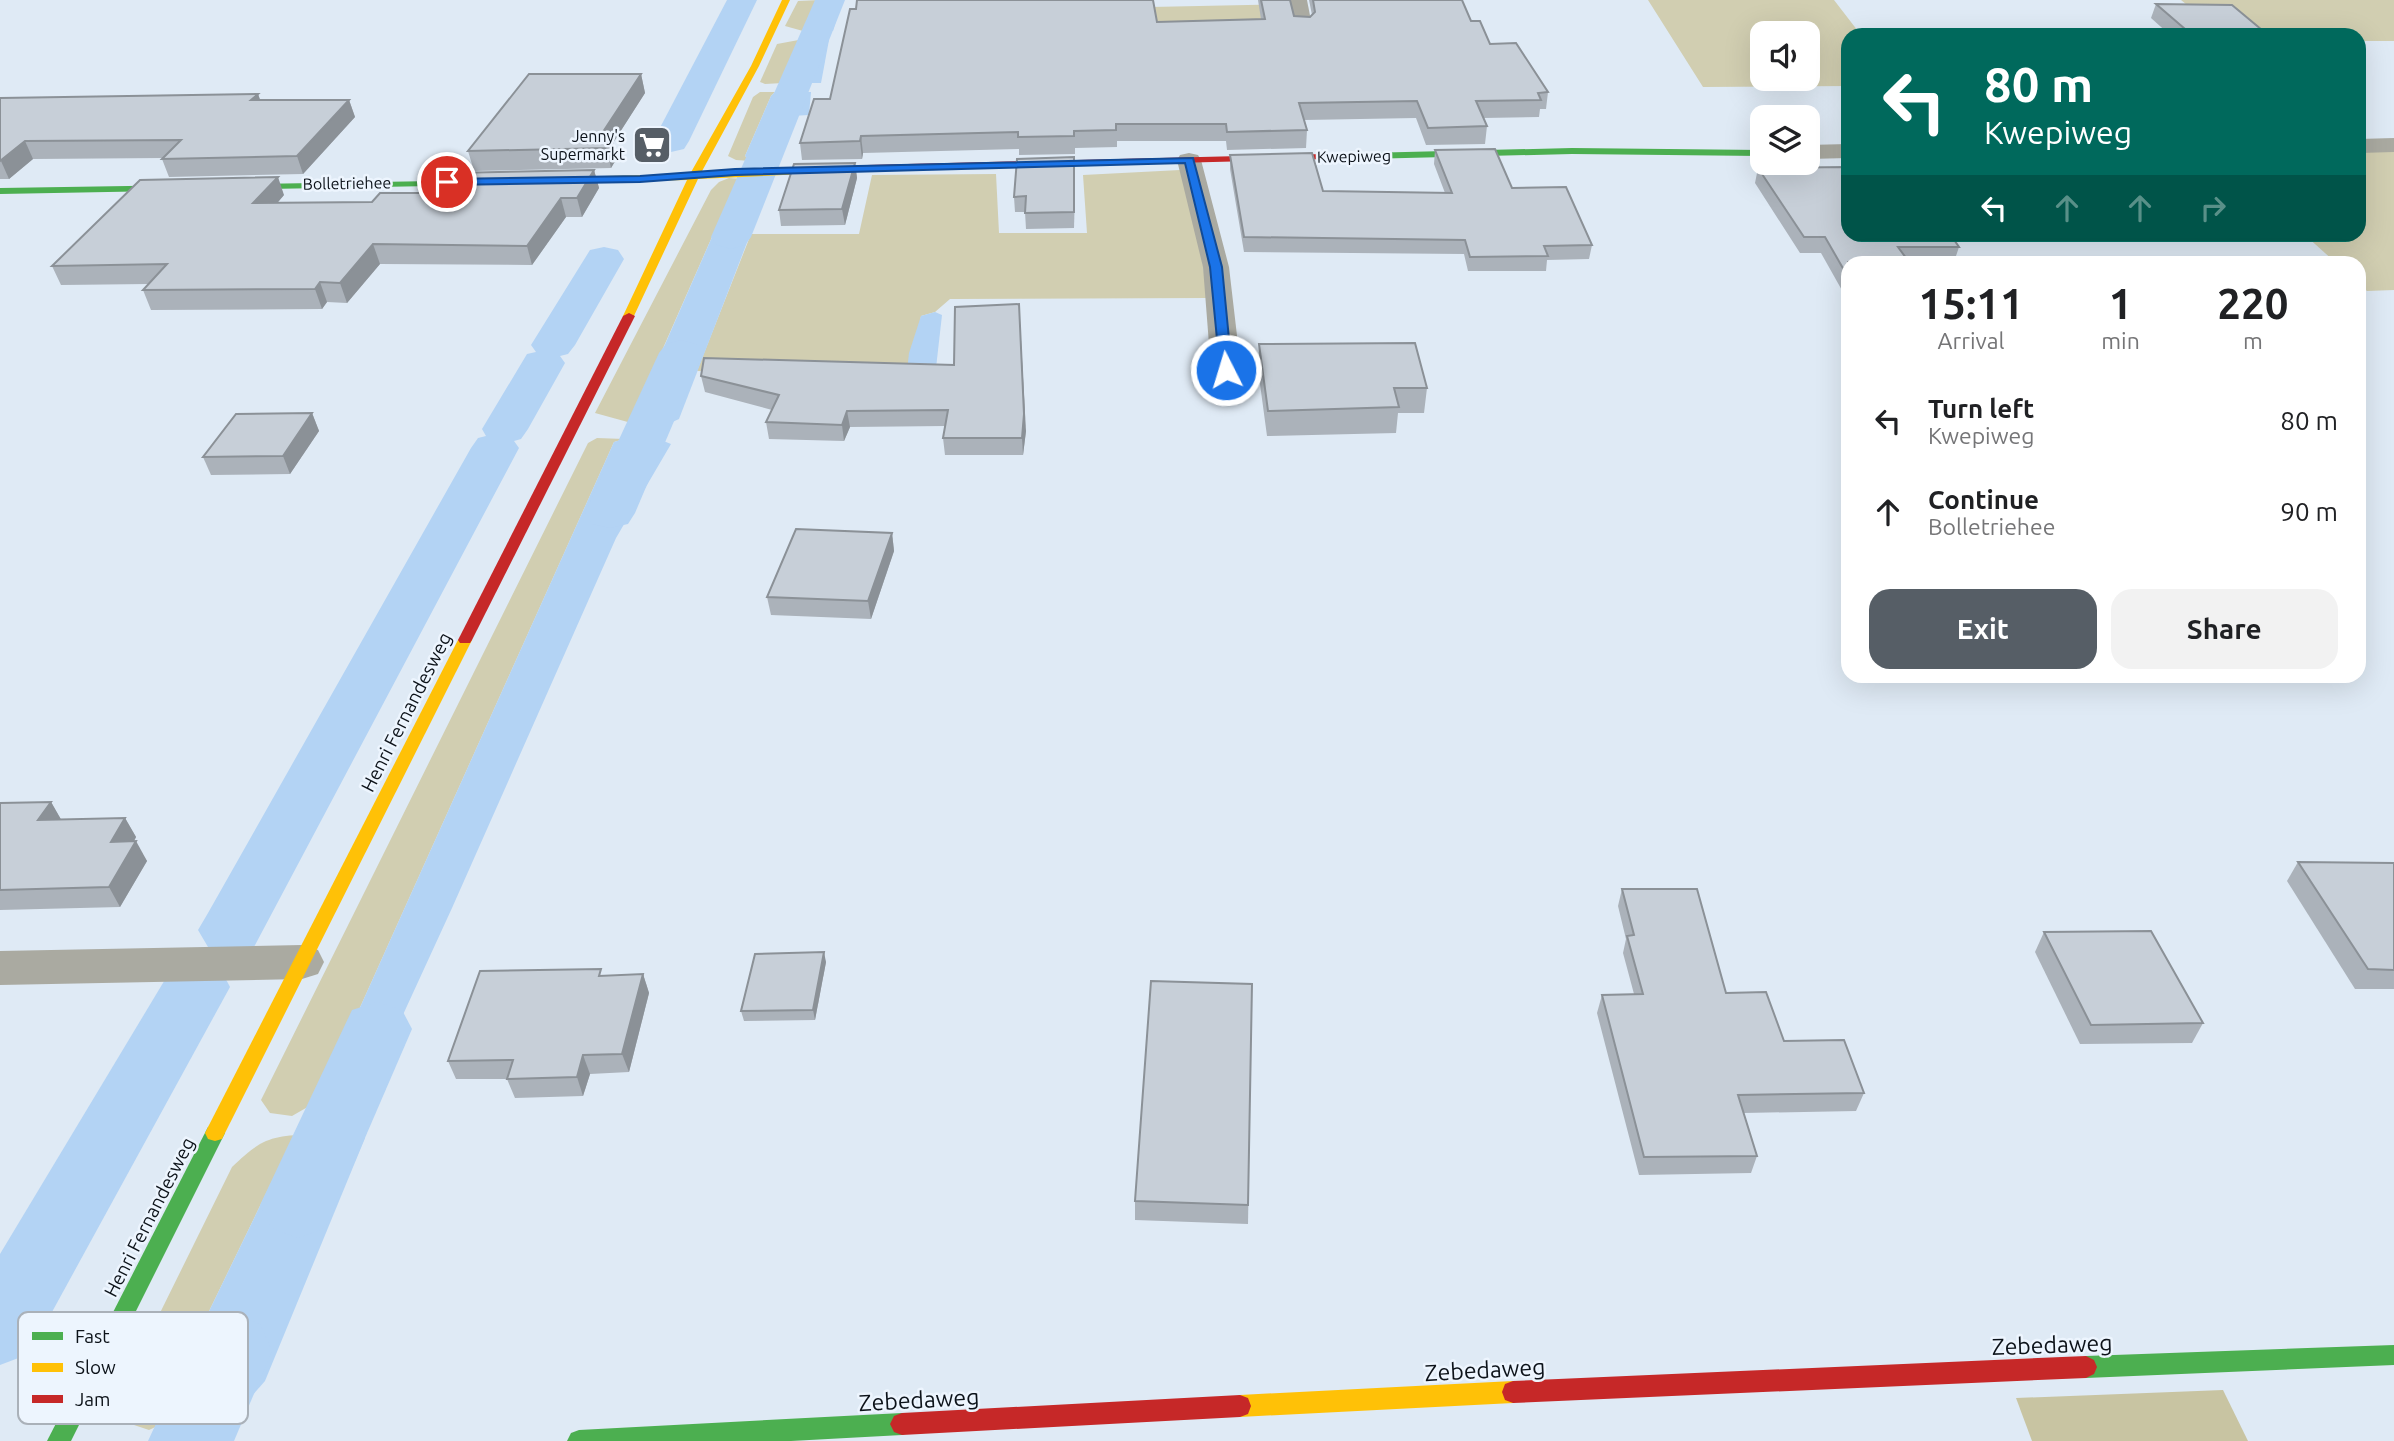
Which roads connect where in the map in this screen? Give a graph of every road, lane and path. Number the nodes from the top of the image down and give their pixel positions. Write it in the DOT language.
graph roads {
  1 [pos="786,0"];
  2 [pos="1297,0"];
  3 [pos="1302,26"];
  4 [pos="2394,145"];
  5 [pos="2366,146"];
  6 [pos="1841,151"];
  7 [pos="1820,152"];
  8 [pos="1750,153"];
  9 [pos="1189,160"];
  10 [pos="694,176"];
  11 [pos="0,191"];
  12 [pos="1226,370"];
  13 [pos="302,962"];
  14 [pos="0,968"];
  15 [pos="124,1312"];
  16 [pos="2394,1354"];
  17 [pos="68,1424"];
  18 [pos="59,1441"];
  19 [pos="579,1441"];
  1 -- 10 [label="street, Henri Fernandesweg"];
  2 -- 3 [label="street"];
  4 -- 5 [label="street"];
  6 -- 7 [label="street"];
  8 -- 9 [label="street, Kwepiweg"];
  9 -- 10 [label="street, Kwepiweg"];
  9 -- 12 [label="street"];
  10 -- 11 [label="street, Bolletriehee"];
  10 -- 13 [label="street, Henri Fernandesweg"];
  13 -- 14 [label="street"];
  13 -- 15 [label="street, Henri Fernandesweg"];
  16 -- 19 [label="street, Zebedaweg"];
  17 -- 18 [label="street, Henri Fernandesweg"];
}
